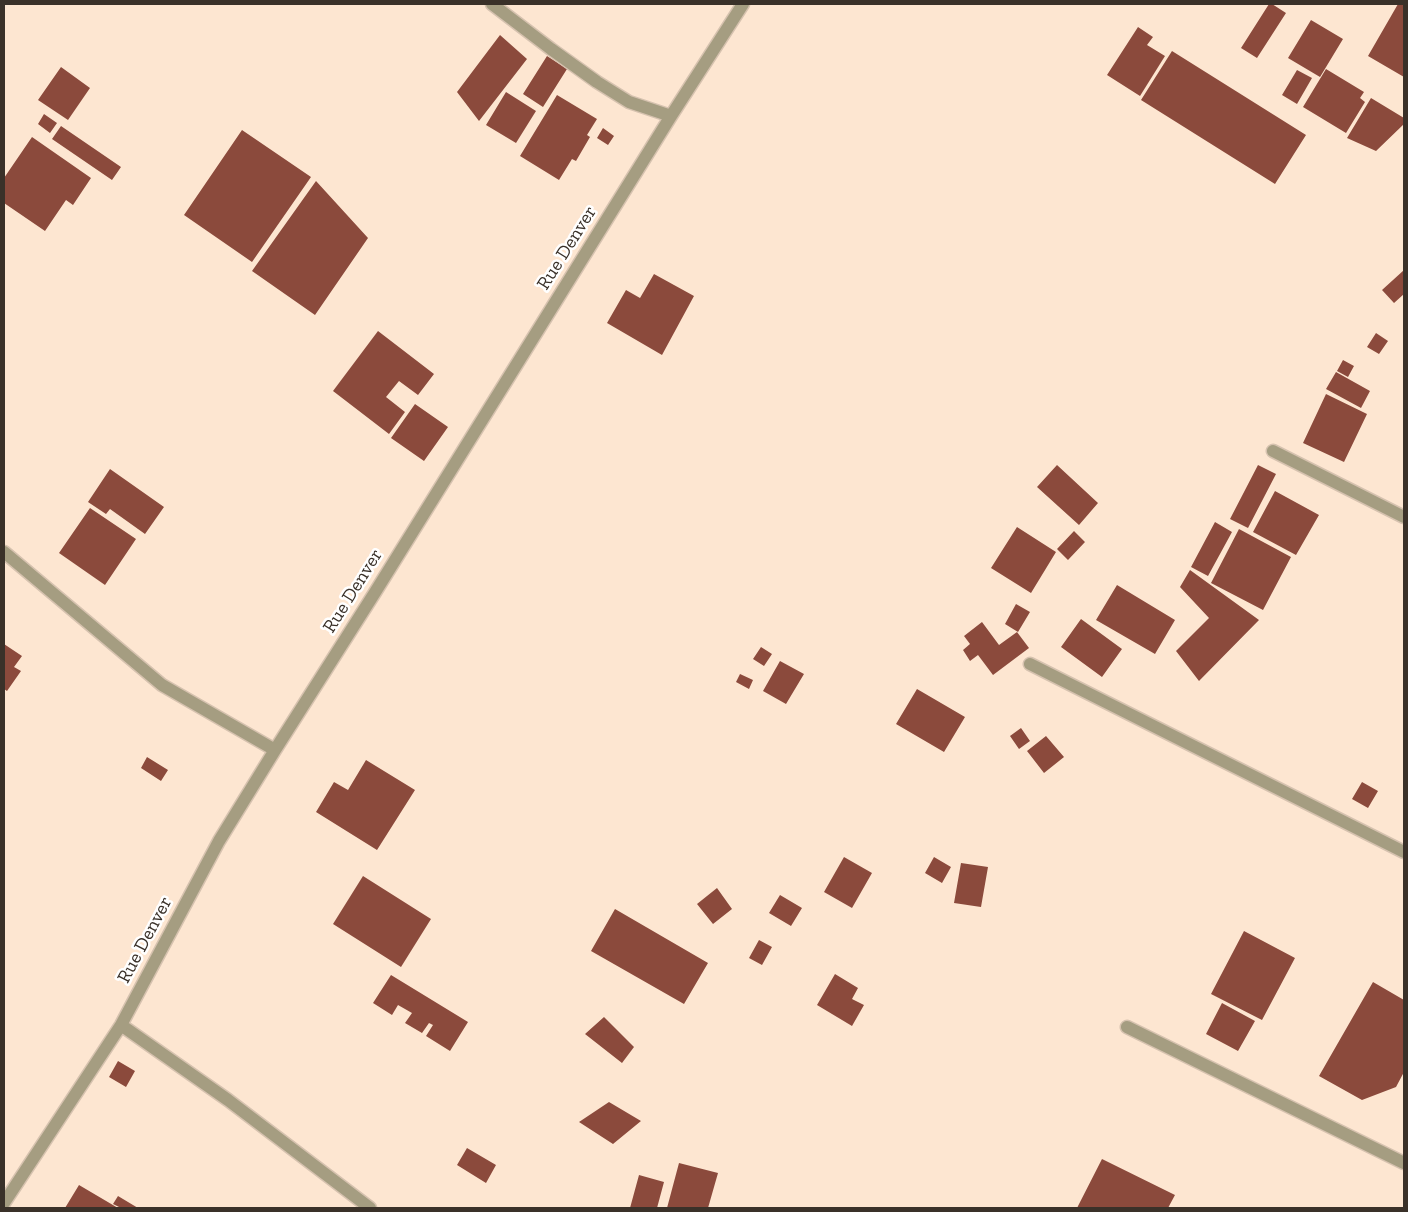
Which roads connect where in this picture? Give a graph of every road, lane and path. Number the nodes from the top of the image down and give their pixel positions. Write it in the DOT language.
graph roads {
  1 [pos="492,4"];
  2 [pos="743,4"];
  3 [pos="671,116"];
  4 [pos="1273,451"];
  5 [pos="1404,517"];
  6 [pos="4,552"];
  7 [pos="1030,664"];
  8 [pos="275,750"];
  9 [pos="1404,852"];
  10 [pos="122,1025"];
  11 [pos="1127,1027"];
  12 [pos="1404,1163"];
  13 [pos="4,1204"];
  14 [pos="370,1208"];
  1 -- 3 [label="street"];
  2 -- 3 [label="street, Rue Denver"];
  3 -- 8 [label="street, Rue Denver"];
  4 -- 5 [label="street"];
  6 -- 8 [label="street"];
  7 -- 9 [label="street"];
  8 -- 10 [label="street, Rue Denver"];
  10 -- 13 [label="street, Rue Denver"];
  10 -- 14 [label="street"];
  11 -- 12 [label="street"];
}
